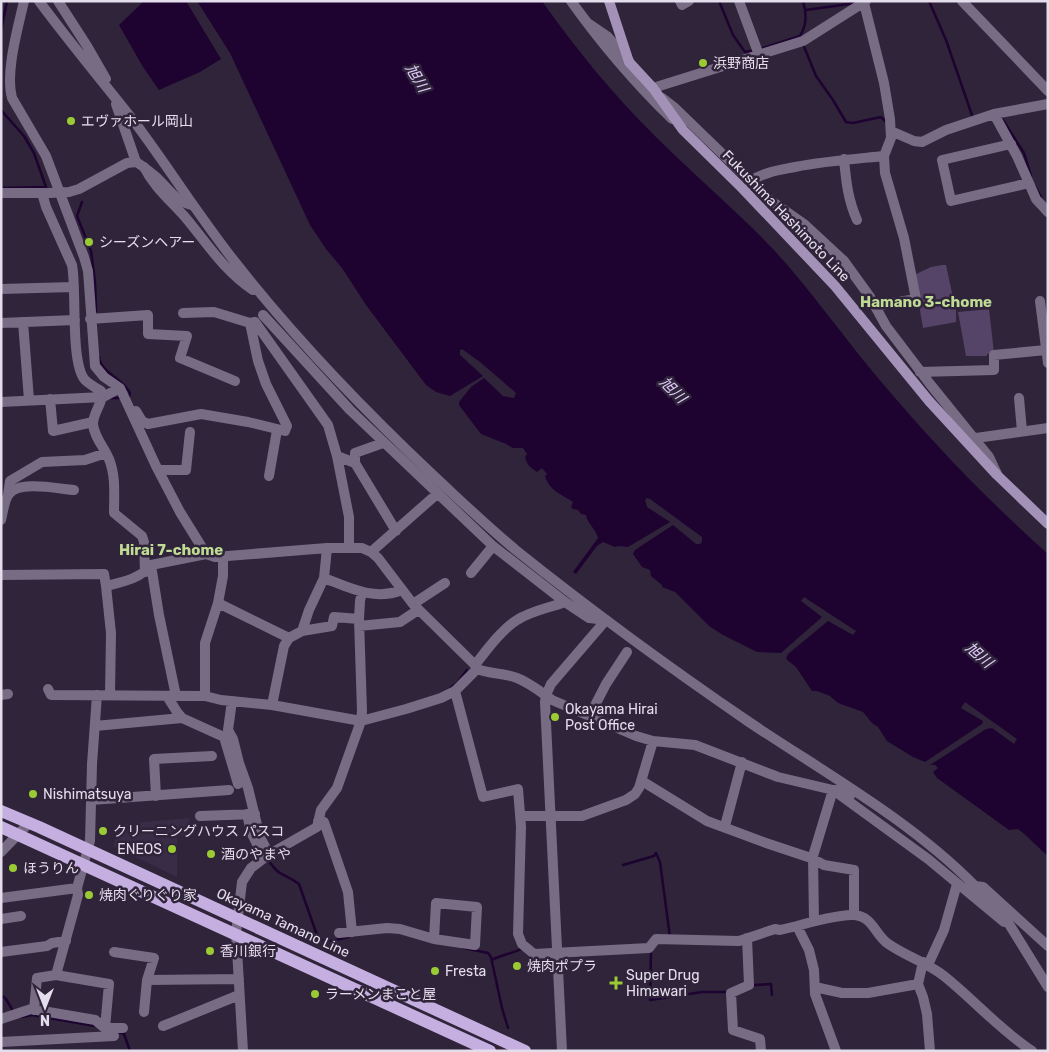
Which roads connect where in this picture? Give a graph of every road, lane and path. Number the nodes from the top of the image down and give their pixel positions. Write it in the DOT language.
graph roads {
  1 [pos="24,1"];
  2 [pos="39,1"];
  3 [pos="58,1"];
  4 [pos="571,1"];
  5 [pos="609,1"];
  6 [pos="739,1"];
  7 [pos="962,1"];
  8 [pos="865,2"];
  9 [pos="586,22"];
  10 [pos="758,51"];
  11 [pos="629,62"];
  12 [pos="1048,91"];
  13 [pos="657,92"];
  14 [pos="112,93"];
  15 [pos="1048,104"];
  16 [pos="995,117"];
  17 [pos="683,130"];
  18 [pos="891,133"];
  19 [pos="1011,144"];
  20 [pos="884,156"];
  21 [pos="844,159"];
  22 [pos="140,164"];
  23 [pos="751,181"];
  24 [pos="1029,183"];
  25 [pos="1,193"];
  26 [pos="49,193"];
  27 [pos="192,205"];
  28 [pos="1048,212"];
  29 [pos="857,220"];
  30 [pos="74,287"];
  31 [pos="1,289"];
  32 [pos="262,296"];
  33 [pos="1040,301"];
  34 [pos="875,306"];
  35 [pos="183,314"];
  36 [pos="263,315"];
  37 [pos="90,319"];
  38 [pos="75,320"];
  39 [pos="23,322"];
  40 [pos="252,322"];
  41 [pos="1,323"];
  42 [pos="288,327"];
  43 [pos="1046,350"];
  44 [pos="1048,363"];
  45 [pos="920,372"];
  46 [pos="235,381"];
  47 [pos="120,388"];
  48 [pos="103,397"];
  49 [pos="1019,398"];
  50 [pos="50,399"];
  51 [pos="29,400"];
  52 [pos="1,402"];
  53 [pos="128,405"];
  54 [pos="93,422"];
  55 [pos="1048,428"];
  56 [pos="277,430"];
  57 [pos="1022,431"];
  58 [pos="190,432"];
  59 [pos="976,438"];
  60 [pos="383,443"];
  61 [pos="106,453"];
  62 [pos="337,456"];
  63 [pos="355,463"];
  64 [pos="158,470"];
  65 [pos="997,475"];
  66 [pos="269,476"];
  67 [pos="74,490"];
  68 [pos="8,495"];
  69 [pos="438,495"];
  70 [pos="463,503"];
  71 [pos="1046,518"];
  72 [pos="1,520"];
  73 [pos="396,531"];
  74 [pos="493,546"];
  75 [pos="327,548"];
  76 [pos="349,548"];
  77 [pos="371,552"];
  78 [pos="206,554"];
  79 [pos="223,556"];
  80 [pos="148,569"];
  81 [pos="470,573"];
  82 [pos="1,575"];
  83 [pos="324,578"];
  84 [pos="445,583"];
  85 [pos="106,586"];
  86 [pos="402,590"];
  87 [pos="362,592"];
  88 [pos="564,602"];
  89 [pos="218,603"];
  90 [pos="416,607"];
  91 [pos="606,620"];
  92 [pos="359,623"];
  93 [pos="302,631"];
  94 [pos="289,638"];
  95 [pos="627,652"];
  96 [pos="476,667"];
  97 [pos="48,689"];
  98 [pos="455,691"];
  99 [pos="97,695"];
  100 [pos="110,695"];
  101 [pos="546,695"];
  102 [pos="171,696"];
  103 [pos="205,696"];
  104 [pos="232,702"];
  105 [pos="272,705"];
  106 [pos="590,717"];
  107 [pos="182,718"];
  108 [pos="361,721"];
  109 [pos="95,726"];
  110 [pos="652,741"];
  111 [pos="212,756"];
  112 [pos="742,762"];
  113 [pos="237,767"];
  114 [pos="642,781"];
  115 [pos="238,784"];
  116 [pos="228,790"];
  117 [pos="833,790"];
  118 [pos="156,796"];
  119 [pos="91,800"];
  120 [pos="1,811"];
  121 [pos="251,814"];
  122 [pos="200,816"];
  123 [pos="520,816"];
  124 [pos="550,816"];
  125 [pos="892,816"];
  126 [pos="318,821"];
  127 [pos="29,823"];
  128 [pos="725,826"];
  129 [pos="1,827"];
  130 [pos="17,834"];
  131 [pos="88,850"];
  132 [pos="1,852"];
  133 [pos="266,856"];
  134 [pos="814,860"];
  135 [pos="84,864"];
  136 [pos="957,884"];
  137 [pos="975,886"];
  138 [pos="77,888"];
  139 [pos="1,898"];
  140 [pos="854,915"];
  141 [pos="21,916"];
  142 [pos="1,919"];
  143 [pos="237,919"];
  144 [pos="814,921"];
  145 [pos="797,926"];
  146 [pos="1012,929"];
  147 [pos="352,932"];
  148 [pos="339,933"];
  149 [pos="236,934"];
  150 [pos="747,938"];
  151 [pos="434,939"];
  152 [pos="66,941"];
  153 [pos="1048,946"];
  154 [pos="1,952"];
  155 [pos="114,952"];
  156 [pos="557,953"];
  157 [pos="925,964"];
  158 [pos="56,975"];
  159 [pos="238,978"];
  160 [pos="147,980"];
  161 [pos="918,984"];
  162 [pos="815,987"];
  163 [pos="1048,987"];
  164 [pos="240,995"];
  165 [pos="34,1010"];
  166 [pos="144,1012"];
  167 [pos="1,1019"];
  168 [pos="163,1026"];
  169 [pos="105,1028"];
  170 [pos="123,1028"];
  171 [pos="114,1036"];
  172 [pos="1,1042"];
  173 [pos="243,1051"];
  174 [pos="490,1051"];
  175 [pos="525,1051"];
  176 [pos="562,1051"];
  177 [pos="762,1051"];
  178 [pos="836,1051"];
  179 [pos="930,1051"];
  180 [pos="1032,1051"];
  1 -- 26 [label="street"];
  2 -- 14 [label="street"];
  3 -- 14 [label="street"];
  4 -- 9 [label="street"];
  5 -- 11 [label="main road, Fukushima Hashimoto Line"];
  6 -- 10 [label="street"];
  7 -- 12 [label="street"];
  8 -- 10 [label="street"];
  8 -- 18 [label="street"];
  9 -- 11 [label="street"];
  9 -- 17 [label="street"];
  10 -- 13 [label="street"];
  11 -- 13 [label="main road, Fukushima Hashimoto Line"];
  13 -- 17 [label="main road, Fukushima Hashimoto Line"];
  13 -- 23 [label="street"];
  14 -- 22 [label="street"];
  14 -- 27 [label="street"];
  15 -- 16 [label="street"];
  16 -- 18 [label="street"];
  16 -- 19 [label="street"];
  17 -- 65 [label="main road, Fukushima Hashimoto Line"];
  18 -- 20 [label="street"];
  19 -- 24 [label="street"];
  19 -- 24 [label="street"];
  20 -- 21 [label="street"];
  20 -- 34 [label="street"];
  21 -- 23 [label="street"];
  21 -- 29 [label="street"];
  22 -- 26 [label="street"];
  22 -- 27 [label="street"];
  22 -- 32 [label="street"];
  23 -- 34 [label="street"];
  24 -- 28 [label="street"];
  25 -- 26 [label="street"];
  26 -- 30 [label="street"];
  26 -- 37 [label="street"];
  27 -- 32 [label="street"];
  30 -- 31 [label="street"];
  30 -- 38 [label="street"];
  32 -- 42 [label="street"];
  33 -- 43 [label="street"];
  34 -- 45 [label="street"];
  35 -- 40 [label="street"];
  36 -- 40 [label="street"];
  36 -- 42 [label="street"];
  36 -- 60 [label="street"];
  37 -- 46 [label="street"];
  37 -- 47 [label="street"];
  38 -- 39 [label="street"];
  38 -- 48 [label="street"];
  39 -- 41 [label="street"];
  39 -- 51 [label="street"];
  40 -- 56 [label="street"];
  40 -- 62 [label="street"];
  42 -- 70 [label="street"];
  43 -- 44 [label="street"];
  43 -- 45 [label="street"];
  45 -- 59 [label="street"];
  47 -- 48 [label="street"];
  47 -- 53 [label="street"];
  48 -- 50 [label="street"];
  48 -- 54 [label="street"];
  49 -- 57 [label="street"];
  50 -- 51 [label="street"];
  50 -- 54 [label="street"];
  51 -- 52 [label="street"];
  53 -- 56 [label="street"];
  53 -- 64 [label="street"];
  54 -- 61 [label="street"];
  55 -- 57 [label="street"];
  56 -- 66 [label="street"];
  57 -- 59 [label="street"];
  58 -- 64 [label="street"];
  59 -- 65 [label="street"];
  60 -- 63 [label="street"];
  60 -- 69 [label="street"];
  61 -- 68 [label="street"];
  61 -- 80 [label="street"];
  62 -- 63 [label="street"];
  62 -- 76 [label="street"];
  63 -- 73 [label="street"];
  64 -- 78 [label="street"];
  65 -- 71 [label="main road, Fukushima Hashimoto Line"];
  67 -- 68 [label="street"];
  68 -- 72 [label="street"];
  69 -- 70 [label="street"];
  69 -- 73 [label="street"];
  69 -- 74 [label="street"];
  70 -- 91 [label="street"];
  73 -- 77 [label="street"];
  74 -- 81 [label="street"];
  74 -- 88 [label="street"];
  75 -- 76 [label="street"];
  75 -- 79 [label="street"];
  75 -- 83 [label="street"];
  76 -- 77 [label="street"];
  77 -- 86 [label="street"];
  78 -- 79 [label="street"];
  78 -- 80 [label="street"];
  79 -- 89 [label="street"];
  80 -- 85 [label="street"];
  80 -- 102 [label="street"];
  82 -- 85 [label="street"];
  83 -- 87 [label="street"];
  83 -- 93 [label="street"];
  84 -- 90 [label="street"];
  85 -- 100 [label="street"];
  86 -- 87 [label="street"];
  86 -- 90 [label="street"];
  87 -- 92 [label="street"];
  88 -- 91 [label="street"];
  88 -- 96 [label="street"];
  89 -- 94 [label="street"];
  89 -- 103 [label="street"];
  90 -- 92 [label="street"];
  90 -- 96 [label="street"];
  91 -- 101 [label="street"];
  91 -- 125 [label="street"];
  92 -- 93 [label="street"];
  92 -- 108 [label="street"];
  93 -- 94 [label="street"];
  94 -- 105 [label="street"];
  95 -- 106 [label="street"];
  96 -- 98 [label="street"];
  96 -- 101 [label="street"];
  97 -- 99 [label="street"];
  98 -- 108 [label="street"];
  98 -- 123 [label="street"];
  99 -- 100 [label="street"];
  99 -- 109 [label="street"];
  100 -- 102 [label="street"];
  101 -- 106 [label="street"];
  101 -- 124 [label="street"];
  102 -- 103 [label="street"];
  102 -- 107 [label="street"];
  103 -- 104 [label="street"];
  104 -- 105 [label="street"];
  104 -- 113 [label="street"];
  105 -- 108 [label="street"];
  106 -- 110 [label="street"];
  107 -- 109 [label="street"];
  107 -- 113 [label="street"];
  108 -- 126 [label="street"];
  109 -- 119 [label="street"];
  110 -- 112 [label="street"];
  110 -- 114 [label="street"];
  111 -- 118 [label="street"];
  112 -- 117 [label="street"];
  112 -- 128 [label="street"];
  113 -- 115 [label="street"];
  113 -- 121 [label="street"];
  114 -- 124 [label="street"];
  114 -- 128 [label="street"];
  116 -- 118 [label="street"];
  117 -- 125 [label="street"];
  117 -- 134 [label="street"];
  117 -- 136 [label="street"];
  118 -- 119 [label="street"];
  119 -- 131 [label="street"];
  120 -- 127 [label="main road, Okayama Tamano Line"];
  121 -- 122 [label="street"];
  121 -- 133 [label="street"];
  123 -- 124 [label="street"];
  123 -- 156 [label="street"];
  124 -- 156 [label="street"];
  125 -- 137 [label="street"];
  126 -- 133 [label="street"];
  126 -- 147 [label="street"];
  127 -- 130 [label="street"];
  127 -- 131 [label="main road, Okayama Tamano Line"];
  128 -- 134 [label="street"];
  129 -- 130 [label="main road, Okayama Tamano Line"];
  130 -- 132 [label="street"];
  130 -- 135 [label="main road, Okayama Tamano Line"];
  131 -- 135 [label="street"];
  131 -- 143 [label="main road, Okayama Tamano Line"];
  133 -- 143 [label="street"];
  134 -- 140 [label="street"];
  134 -- 144 [label="street"];
  135 -- 138 [label="street"];
  135 -- 149 [label="main road, Okayama Tamano Line"];
  136 -- 146 [label="street"];
  136 -- 157 [label="street"];
  137 -- 146 [label="street"];
  137 -- 153 [label="street"];
  138 -- 139 [label="street"];
  138 -- 152 [label="street"];
  140 -- 144 [label="street"];
  140 -- 157 [label="street"];
  141 -- 142 [label="street"];
  143 -- 149 [label="street"];
  143 -- 175 [label="main road, Okayama Tamano Line"];
  144 -- 145 [label="street"];
  145 -- 150 [label="street"];
  145 -- 162 [label="street"];
  146 -- 163 [label="street"];
  147 -- 148 [label="street"];
  147 -- 151 [label="street"];
  149 -- 159 [label="street"];
  149 -- 174 [label="main road, Okayama Tamano Line"];
  150 -- 156 [label="street"];
  150 -- 177 [label="street"];
  151 -- 151 [label="street"];
  152 -- 154 [label="street"];
  152 -- 158 [label="street"];
  155 -- 160 [label="street"];
  156 -- 176 [label="street"];
  157 -- 161 [label="street"];
  157 -- 180 [label="street"];
  158 -- 165 [label="street"];
  158 -- 169 [label="street"];
  159 -- 160 [label="street"];
  159 -- 164 [label="street"];
  160 -- 166 [label="street"];
  161 -- 162 [label="street"];
  161 -- 179 [label="street"];
  162 -- 178 [label="street"];
  164 -- 168 [label="street"];
  164 -- 173 [label="street"];
  165 -- 167 [label="street"];
  165 -- 169 [label="street"];
  169 -- 170 [label="street"];
  171 -- 172 [label="street"];
}
